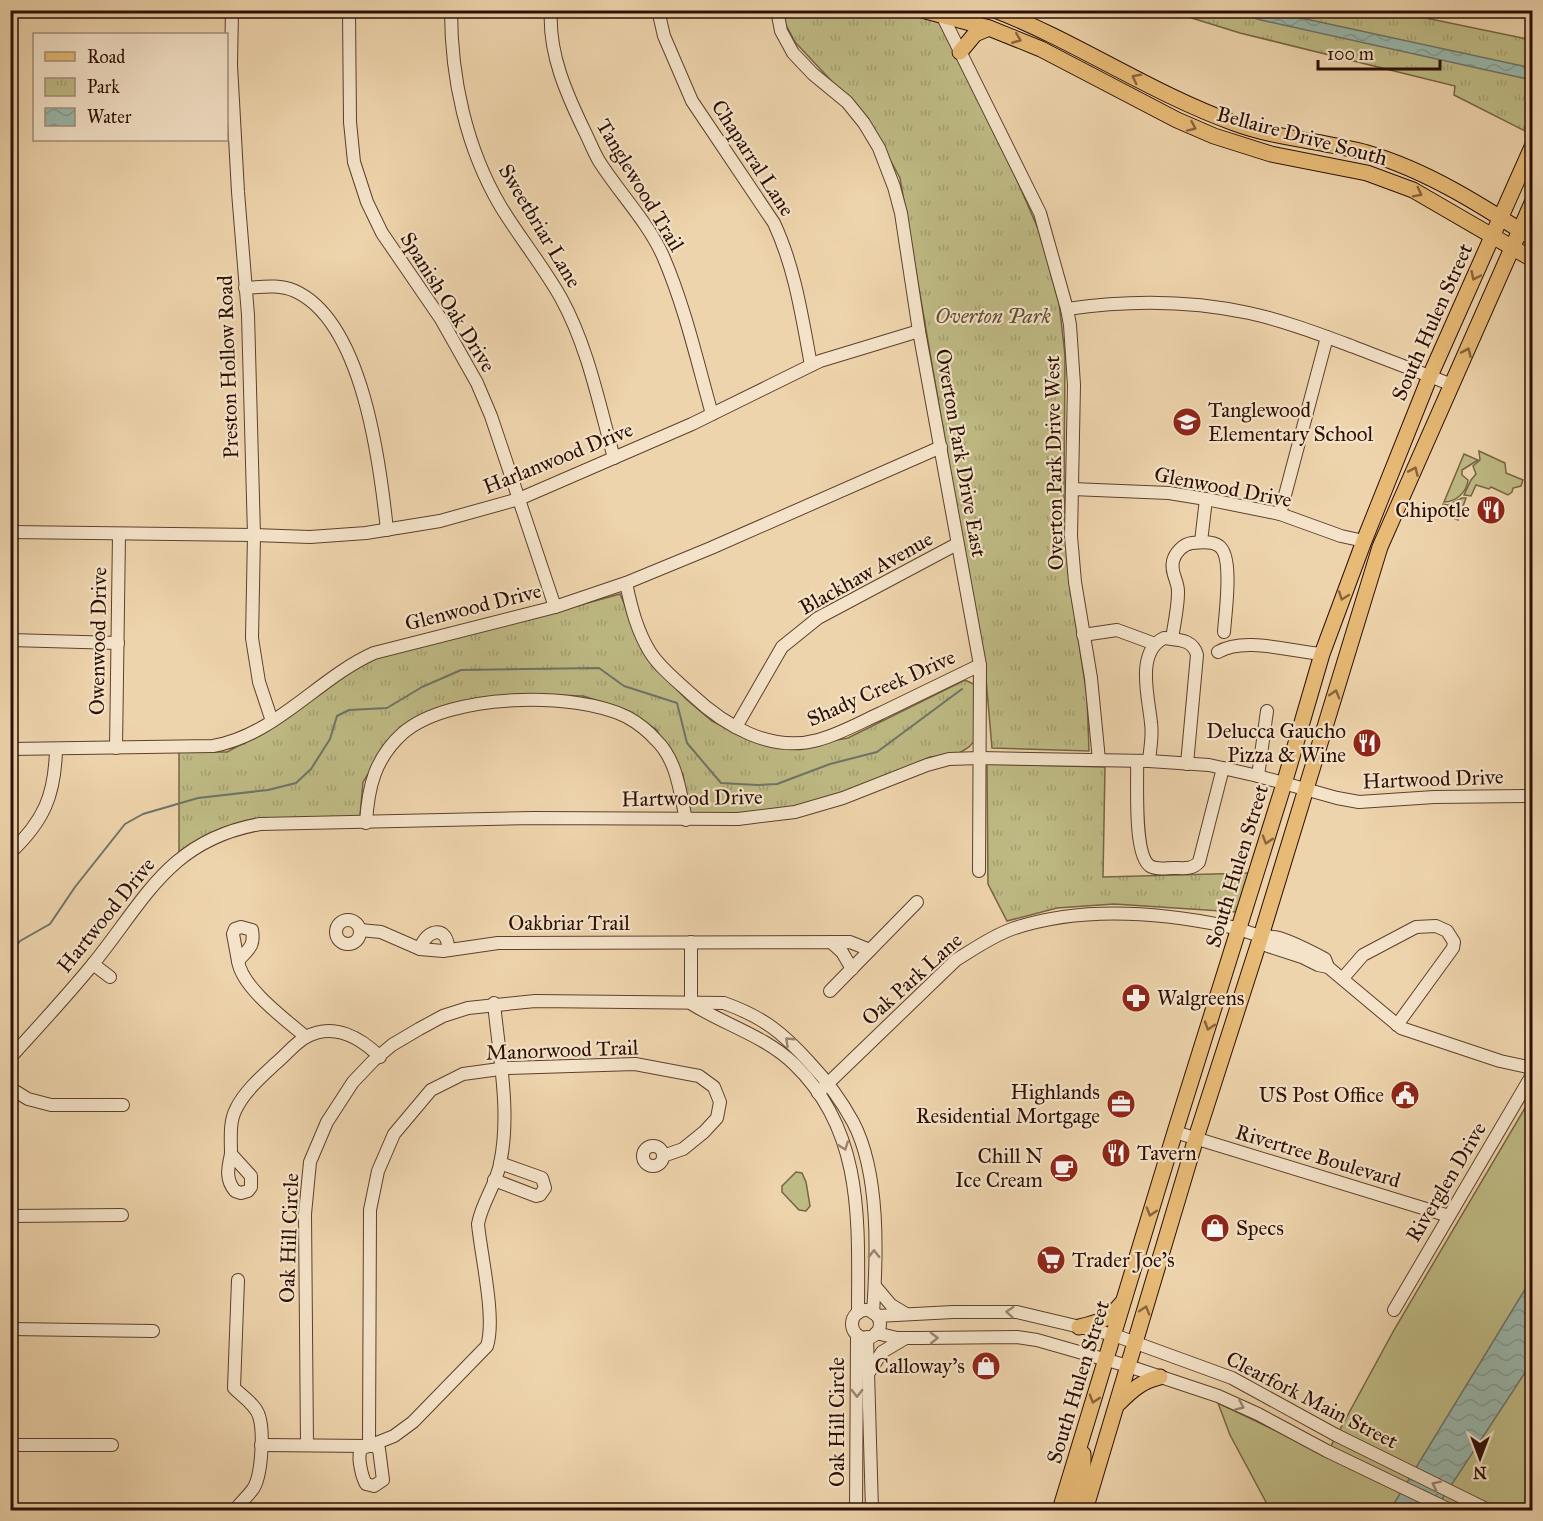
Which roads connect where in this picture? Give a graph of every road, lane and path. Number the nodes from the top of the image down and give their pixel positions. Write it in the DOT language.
graph roads {
  1 [pos="232,10"];
  2 [pos="349,10"];
  3 [pos="452,10"];
  4 [pos="550,10"];
  5 [pos="658,10"];
  6 [pos="777,10"];
  7 [pos="922,10"];
  8 [pos="995,10"];
  9 [pos="941,13"];
  10 [pos="989,28"];
  11 [pos="960,52"];
  12 [pos="1088,53"];
  13 [pos="1079,68"];
  14 [pos="1256,131"];
  15 [pos="1533,147"];
  16 [pos="1252,149"];
  17 [pos="1384,159"];
  18 [pos="1378,177"];
  19 [pos="1533,203"];
  20 [pos="1501,219"];
  21 [pos="1526,234"];
  22 [pos="1493,237"];
  23 [pos="1512,249"];
  24 [pos="1533,259"];
  25 [pos="245,288"];
  26 [pos="1067,309"];
  27 [pos="919,331"];
  28 [pos="1327,337"];
  29 [pos="811,365"];
  30 [pos="1430,376"];
  31 [pos="1452,385"];
  32 [pos="711,414"];
  33 [pos="941,447"];
  34 [pos="614,458"];
  35 [pos="1072,489"];
  36 [pos="519,499"];
  37 [pos="1206,499"];
  38 [pos="1280,514"];
  39 [pos="1375,515"];
  40 [pos="387,530"];
  41 [pos="10,532"];
  42 [pos="119,534"];
  43 [pos="254,534"];
  44 [pos="1364,541"];
  45 [pos="1201,542"];
  46 [pos="957,544"];
  47 [pos="1380,548"];
  48 [pos="1370,578"];
  49 [pos="626,583"];
  50 [pos="555,607"];
  51 [pos="1224,632"];
  52 [pos="1083,634"];
  53 [pos="1172,639"];
  54 [pos="10,640"];
  55 [pos="118,643"];
  56 [pos="1153,648"];
  57 [pos="1218,651"];
  58 [pos="1322,654"];
  59 [pos="980,665"];
  60 [pos="1267,711"];
  61 [pos="272,721"];
  62 [pos="736,727"];
  63 [pos="116,748"];
  64 [pos="10,749"];
  65 [pos="56,749"];
  66 [pos="980,758"];
  67 [pos="1099,760"];
  68 [pos="1143,761"];
  69 [pos="1186,764"];
  70 [pos="1223,768"];
  71 [pos="1258,776"];
  72 [pos="1284,784"];
  73 [pos="1305,790"];
  74 [pos="1533,796"];
  75 [pos="686,820"];
  76 [pos="366,823"];
  77 [pos="10,853"];
  78 [pos="980,871"];
  79 [pos="917,902"];
  80 [pos="1240,929"];
  81 [pos="360,930"];
  82 [pos="1262,936"];
  83 [pos="691,942"];
  84 [pos="831,942"];
  85 [pos="420,949"];
  86 [pos="448,950"];
  87 [pos="870,950"];
  88 [pos="238,961"];
  89 [pos="93,964"];
  90 [pos="852,969"];
  91 [pos="110,977"];
  92 [pos="1343,978"];
  93 [pos="830,991"];
  94 [pos="494,1004"];
  95 [pos="691,1004"];
  96 [pos="1397,1024"];
  97 [pos="306,1037"];
  98 [pos="380,1057"];
  99 [pos="10,1058"];
  100 [pos="1500,1061"];
  101 [pos="1533,1068"];
  102 [pos="501,1069"];
  103 [pos="1530,1079"];
  104 [pos="829,1084"];
  105 [pos="10,1088"];
  106 [pos="818,1093"];
  107 [pos="123,1105"];
  108 [pos="1175,1132"];
  109 [pos="1196,1138"];
  110 [pos="231,1154"];
  111 [pos="663,1156"];
  112 [pos="500,1163"];
  113 [pos="494,1180"];
  114 [pos="122,1215"];
  115 [pos="10,1216"];
  116 [pos="1449,1216"];
  117 [pos="238,1280"];
  118 [pos="875,1286"];
  119 [pos="1124,1300"];
  120 [pos="1394,1310"];
  121 [pos="858,1313"];
  122 [pos="875,1314"];
  123 [pos="906,1314"];
  124 [pos="1079,1327"];
  125 [pos="10,1329"];
  126 [pos="153,1331"];
  127 [pos="867,1335"];
  128 [pos="1114,1335"];
  129 [pos="906,1338"];
  130 [pos="1135,1342"];
  131 [pos="1106,1360"];
  132 [pos="1128,1366"];
  133 [pos="1212,1371"];
  134 [pos="869,1372"];
  135 [pos="1166,1379"];
  136 [pos="1117,1406"];
  137 [pos="1085,1430"];
  138 [pos="10,1445"];
  139 [pos="112,1445"];
  140 [pos="261,1445"];
  141 [pos="307,1445"];
  142 [pos="369,1446"];
  143 [pos="381,1464"];
  144 [pos="362,1468"];
  145 [pos="235,1510"];
  146 [pos="856,1510"];
  147 [pos="872,1510"];
  148 [pos="1060,1510"];
  149 [pos="1076,1510"];
  150 [pos="1085,1510"];
  151 [pos="1450,1510"];
  152 [pos="1488,1510"];
  1 -- 25 [label="street, Preston Hollow Road"];
  2 -- 36 [label="street, Spanish Oak Drive"];
  3 -- 34 [label="street, Sweetbriar Lane"];
  4 -- 32 [label="street, Tanglewood Trail"];
  5 -- 29 [label="street, Chaparral Lane"];
  6 -- 27 [label="street, Overton Park Drive East"];
  7 -- 9 [label="main road, Bellaire Drive South"];
  8 -- 12 [label="main road, Bellaire Drive South"];
  9 -- 10 [label="main road, Bellaire Drive South"];
  9 -- 11 [label="street, Overton Park Drive West"];
  10 -- 11 [label="main road"];
  10 -- 13 [label="main road, Bellaire Drive South, one-way"];
  11 -- 26 [label="street, Overton Park Drive West"];
  12 -- 13 [label="main road"];
  14 -- 12 [label="main road, Bellaire Drive South, one-way"];
  13 -- 16 [label="main road, Bellaire Drive South, one-way"];
  14 -- 16 [label="main road"];
  14 -- 17 [label="main road, Bellaire Drive South"];
  15 -- 20 [label="main road, South Hulen Street"];
  16 -- 18 [label="main road, Bellaire Drive South"];
  17 -- 18 [label="main road"];
  17 -- 20 [label="main road, Bellaire Drive South"];
  18 -- 22 [label="main road, Bellaire Drive South, one-way"];
  19 -- 21 [label="main road, South Hulen Street"];
  20 -- 21 [label="main road, Bellaire Drive South"];
  20 -- 22 [label="main road, South Hulen Street"];
  21 -- 23 [label="main road, South Hulen Street"];
  22 -- 23 [label="main road, Bellaire Drive South"];
  22 -- 30 [label="main road, South Hulen Street, one-way"];
  23 -- 24 [label="main road, Bellaire Drive South"];
  31 -- 23 [label="main road, South Hulen Street, one-way"];
  25 -- 40 [label="street"];
  25 -- 43 [label="street, Preston Hollow Road"];
  26 -- 28 [label="street"];
  26 -- 35 [label="street, Overton Park Drive West"];
  27 -- 29 [label="street, Harlanwood Drive"];
  27 -- 33 [label="street, Overton Park Drive East"];
  28 -- 30 [label="street"];
  28 -- 38 [label="street"];
  29 -- 32 [label="street, Harlanwood Drive"];
  30 -- 31 [label="street"];
  30 -- 39 [label="main road, South Hulen Street"];
  47 -- 31 [label="main road, South Hulen Street, one-way"];
  32 -- 34 [label="street, Harlanwood Drive"];
  33 -- 46 [label="street, Overton Park Drive East"];
  33 -- 49 [label="street, Glenwood Drive"];
  34 -- 36 [label="street, Harlanwood Drive"];
  35 -- 37 [label="street, Glenwood Drive"];
  35 -- 52 [label="street, Overton Park Drive West"];
  36 -- 40 [label="street, Harlanwood Drive"];
  36 -- 50 [label="street, Spanish Oak Drive"];
  37 -- 38 [label="street, Glenwood Drive"];
  37 -- 45 [label="street"];
  38 -- 44 [label="street, Glenwood Drive"];
  39 -- 44 [label="main road, South Hulen Street"];
  39 -- 47 [label="main road"];
  40 -- 43 [label="street, Harlanwood Drive"];
  41 -- 42 [label="street, Harlanwood Drive"];
  42 -- 43 [label="street, Harlanwood Drive"];
  42 -- 55 [label="street, Owenwood Drive"];
  43 -- 61 [label="street, Preston Hollow Road"];
  44 -- 48 [label="main road"];
  44 -- 58 [label="main road, South Hulen Street, one-way"];
  45 -- 51 [label="street"];
  45 -- 53 [label="street"];
  46 -- 59 [label="street, Overton Park Drive East"];
  46 -- 62 [label="street, Blackhaw Avenue"];
  47 -- 48 [label="main road, South Hulen Street"];
  73 -- 48 [label="main road, South Hulen Street, one-way"];
  49 -- 50 [label="street, Glenwood Drive"];
  49 -- 62 [label="street, Shady Creek Drive"];
  50 -- 61 [label="street, Glenwood Drive"];
  52 -- 56 [label="street"];
  52 -- 67 [label="street, Overton Park Drive West"];
  53 -- 56 [label="street"];
  53 -- 69 [label="street"];
  54 -- 55 [label="street"];
  55 -- 63 [label="street, Owenwood Drive"];
  56 -- 68 [label="street"];
  57 -- 58 [label="street"];
  58 -- 72 [label="main road, South Hulen Street"];
  59 -- 62 [label="street, Shady Creek Drive"];
  59 -- 66 [label="street, Overton Park Drive East"];
  60 -- 71 [label="street"];
  61 -- 63 [label="street, Glenwood Drive"];
  63 -- 65 [label="street, Glenwood Drive"];
  64 -- 65 [label="street, Glenwood Drive"];
  65 -- 77 [label="street"];
  66 -- 67 [label="street, Hartwood Drive"];
  66 -- 75 [label="street, Hartwood Drive"];
  66 -- 78 [label="street, Overton Park Drive East"];
  67 -- 68 [label="street, Hartwood Drive"];
  68 -- 69 [label="street, Hartwood Drive"];
  68 -- 70 [label="street"];
  69 -- 70 [label="street, Hartwood Drive"];
  70 -- 71 [label="street, Hartwood Drive"];
  71 -- 72 [label="street, Hartwood Drive"];
  72 -- 73 [label="street, Hartwood Drive"];
  72 -- 80 [label="main road, South Hulen Street, one-way"];
  73 -- 74 [label="street, Hartwood Drive"];
  73 -- 82 [label="main road, South Hulen Street"];
  75 -- 76 [label="street, Hartwood Drive"];
  75 -- 76 [label="street"];
  76 -- 89 [label="street, Hartwood Drive"];
  79 -- 87 [label="street"];
  80 -- 82 [label="street, Oak Park Lane"];
  80 -- 104 [label="street, Oak Park Lane"];
  80 -- 108 [label="main road, South Hulen Street, one-way"];
  81 -- 85 [label="street, Oakbriar Trail"];
  82 -- 92 [label="street, Oak Park Lane"];
  82 -- 109 [label="main road, South Hulen Street"];
  83 -- 84 [label="street, Oakbriar Trail"];
  83 -- 86 [label="street, Oakbriar Trail"];
  83 -- 95 [label="street"];
  84 -- 87 [label="street, Oakbriar Trail"];
  84 -- 90 [label="street"];
  85 -- 86 [label="street, Oakbriar Trail"];
  85 -- 86 [label="street"];
  87 -- 90 [label="street"];
  88 -- 97 [label="street"];
  89 -- 91 [label="street"];
  89 -- 99 [label="street, Hartwood Drive"];
  90 -- 93 [label="street"];
  92 -- 96 [label="street, Oak Park Lane"];
  92 -- 96 [label="street"];
  94 -- 95 [label="street, Oak Hill Circle"];
  94 -- 98 [label="street, Oak Hill Circle"];
  94 -- 102 [label="street"];
  104 -- 95 [label="street, Oak Hill Circle, one-way"];
  95 -- 106 [label="street, Oak Hill Circle"];
  96 -- 100 [label="street, Oak Park Lane"];
  97 -- 98 [label="street"];
  97 -- 110 [label="street"];
  98 -- 141 [label="street, Oak Hill Circle"];
  100 -- 101 [label="street, Oak Park Lane"];
  100 -- 103 [label="street, Oak Park Lane"];
  102 -- 111 [label="street, Manorwood Trail"];
  102 -- 112 [label="street"];
  102 -- 142 [label="street, Manorwood Trail"];
  103 -- 116 [label="street, Riverglen Drive"];
  104 -- 106 [label="street, Oak Park Lane"];
  118 -- 104 [label="street, Oak Hill Circle, one-way"];
  105 -- 107 [label="street"];
  106 -- 121 [label="street, Oak Hill Circle, one-way"];
  108 -- 109 [label="street, Rivertree Boulevard"];
  108 -- 119 [label="main road, South Hulen Street, one-way"];
  109 -- 116 [label="street, Rivertree Boulevard"];
  130 -- 109 [label="main road, South Hulen Street, one-way"];
  112 -- 113 [label="street"];
  112 -- 113 [label="street"];
  113 -- 142 [label="street"];
  114 -- 115 [label="street"];
  116 -- 120 [label="street, Riverglen Drive"];
  117 -- 140 [label="street"];
  118 -- 122 [label="street, Oak Hill Circle"];
  118 -- 123 [label="street"];
  119 -- 124 [label="main road"];
  119 -- 128 [label="main road, South Hulen Street"];
  121 -- 122 [label="street"];
  121 -- 127 [label="street"];
  122 -- 123 [label="street, Clearfork Main Street"];
  122 -- 127 [label="street"];
  124 -- 123 [label="street, Clearfork Main Street, one-way"];
  124 -- 128 [label="street, Clearfork Main Street"];
  125 -- 126 [label="street"];
  127 -- 129 [label="street, Clearfork Main Street"];
  127 -- 134 [label="street, Oak Hill Circle"];
  127 -- 146 [label="street, Oak Hill Circle, one-way"];
  128 -- 130 [label="street, Clearfork Main Street"];
  128 -- 131 [label="main road, South Hulen Street"];
  129 -- 131 [label="street, Clearfork Main Street, one-way"];
  129 -- 134 [label="street"];
  130 -- 132 [label="main road, South Hulen Street"];
  130 -- 133 [label="street, Clearfork Main Street"];
  131 -- 132 [label="street, Clearfork Main Street"];
  131 -- 137 [label="main road, South Hulen Street, one-way"];
  132 -- 135 [label="street, Clearfork Main Street"];
  132 -- 136 [label="main road, South Hulen Street"];
  133 -- 135 [label="street"];
  152 -- 133 [label="street, Clearfork Main Street, one-way"];
  134 -- 147 [label="street, Oak Hill Circle"];
  135 -- 136 [label="main road"];
  135 -- 151 [label="street, Clearfork Main Street, one-way"];
  136 -- 150 [label="main road, South Hulen Street"];
  137 -- 148 [label="main road, South Hulen Street"];
  137 -- 149 [label="main road"];
  138 -- 139 [label="street"];
  140 -- 141 [label="street"];
  140 -- 145 [label="street"];
  141 -- 142 [label="street"];
  142 -- 143 [label="street"];
  142 -- 144 [label="street, Manorwood Trail"];
  143 -- 144 [label="street"];
  143 -- 144 [label="street"];
}
